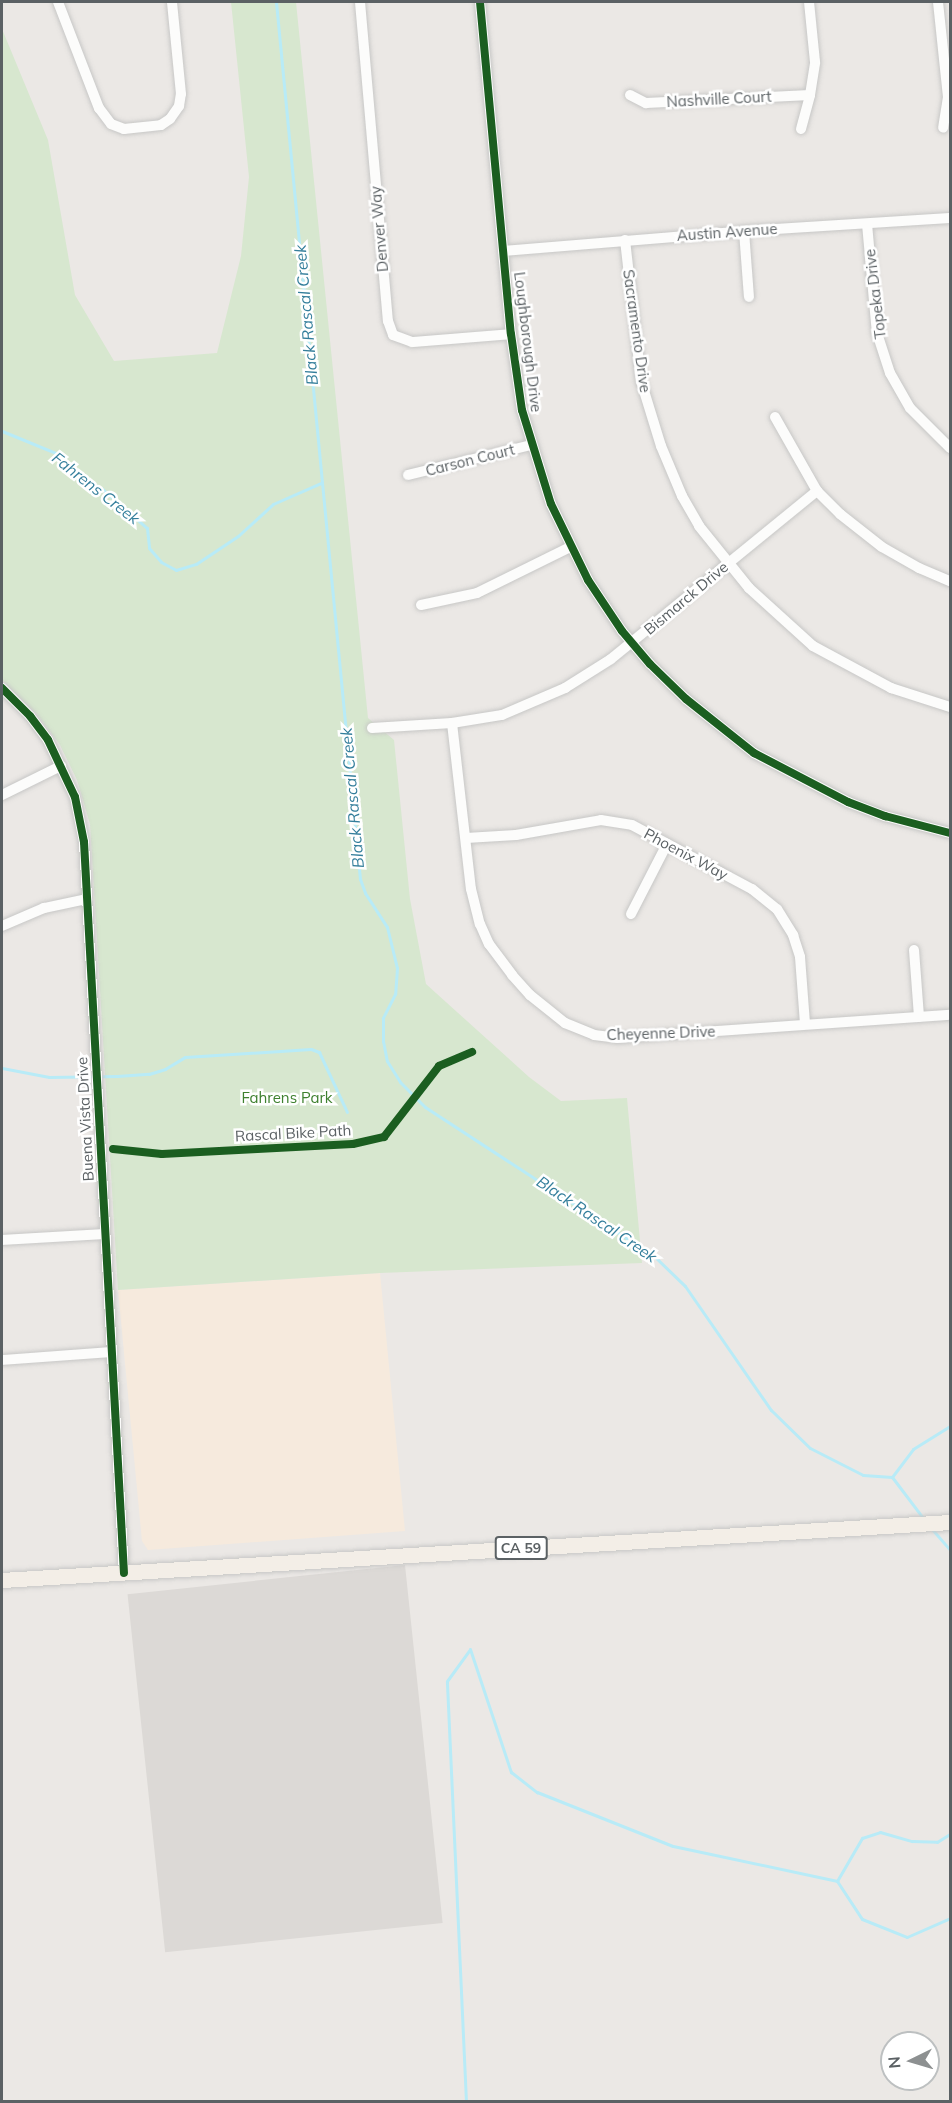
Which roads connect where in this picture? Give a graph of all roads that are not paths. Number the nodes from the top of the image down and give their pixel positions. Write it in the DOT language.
graph roads {
  1 [pos="58,2"];
  2 [pos="172,2"];
  3 [pos="360,2"];
  4 [pos="480,2"];
  5 [pos="809,2"];
  6 [pos="938,2"];
  7 [pos="810,94"];
  8 [pos="630,95"];
  9 [pos="943,128"];
  10 [pos="801,129"];
  11 [pos="951,218"];
  12 [pos="867,224"];
  13 [pos="744,231"];
  14 [pos="625,240"];
  15 [pos="503,251"];
  16 [pos="749,297"];
  17 [pos="511,334"];
  18 [pos="775,417"];
  19 [pos="531,445"];
  20 [pos="951,448"];
  21 [pos="408,476"];
  22 [pos="817,491"];
  23 [pos="570,547"];
  24 [pos="727,564"];
  25 [pos="951,581"];
  26 [pos="421,605"];
  27 [pos="632,642"];
  28 [pos="2,688"];
  29 [pos="951,707"];
  30 [pos="452,723"];
  31 [pos="372,728"];
  32 [pos="61,766"];
  33 [pos="2,795"];
  34 [pos="951,833"];
  35 [pos="466,838"];
  36 [pos="667,844"];
  37 [pos="87,899"];
  38 [pos="631,914"];
  39 [pos="2,926"];
  40 [pos="914,950"];
  41 [pos="951,1015"];
  42 [pos="919,1017"];
  43 [pos="805,1024"];
  44 [pos="104,1234"];
  45 [pos="2,1240"];
  46 [pos="110,1352"];
  47 [pos="2,1360"];
  48 [pos="949,1522"];
  49 [pos="124,1573"];
  50 [pos="2,1580"];
  1 -- 2 [label="street"];
  3 -- 17 [label="street, Denver Way"];
  4 -- 15 [label="street, Loughborough Drive"];
  5 -- 7 [label="street"];
  6 -- 9 [label="street"];
  7 -- 8 [label="street, Nashville Court"];
  7 -- 10 [label="street"];
  11 -- 12 [label="street, Austin Avenue"];
  12 -- 13 [label="street, Austin Avenue"];
  12 -- 20 [label="street, Topeka Drive"];
  13 -- 14 [label="street, Austin Avenue"];
  13 -- 16 [label="street"];
  14 -- 15 [label="street, Austin Avenue"];
  14 -- 24 [label="street, Sacramento Drive"];
  15 -- 17 [label="street, Loughborough Drive"];
  17 -- 19 [label="street, Loughborough Drive"];
  18 -- 22 [label="street"];
  19 -- 21 [label="street, Carson Court"];
  19 -- 23 [label="street, Loughborough Drive"];
  22 -- 24 [label="street, Bismarck Drive"];
  22 -- 25 [label="street"];
  23 -- 26 [label="street"];
  23 -- 27 [label="street, Loughborough Drive"];
  24 -- 27 [label="street, Bismarck Drive"];
  24 -- 29 [label="street, Sacramento Drive"];
  27 -- 30 [label="street, Bismarck Drive"];
  27 -- 34 [label="street, Loughborough Drive"];
  28 -- 32 [label="street, Buena Vista Drive"];
  30 -- 31 [label="street, Bismarck Drive"];
  30 -- 35 [label="street, Cheyenne Drive"];
  32 -- 33 [label="street"];
  32 -- 37 [label="street, Buena Vista Drive"];
  35 -- 36 [label="street, Phoenix Way"];
  35 -- 43 [label="street, Cheyenne Drive"];
  36 -- 38 [label="street"];
  36 -- 43 [label="street, Phoenix Way"];
  37 -- 39 [label="street"];
  37 -- 44 [label="street, Buena Vista Drive"];
  40 -- 42 [label="street"];
  41 -- 42 [label="street, Cheyenne Drive"];
  42 -- 43 [label="street, Cheyenne Drive"];
  44 -- 45 [label="street"];
  44 -- 46 [label="street, Buena Vista Drive"];
  46 -- 47 [label="street"];
  46 -- 49 [label="street, Buena Vista Drive"];
  48 -- 49 [label="main road, CA 59"];
  49 -- 50 [label="main road, CA 59"];
}
